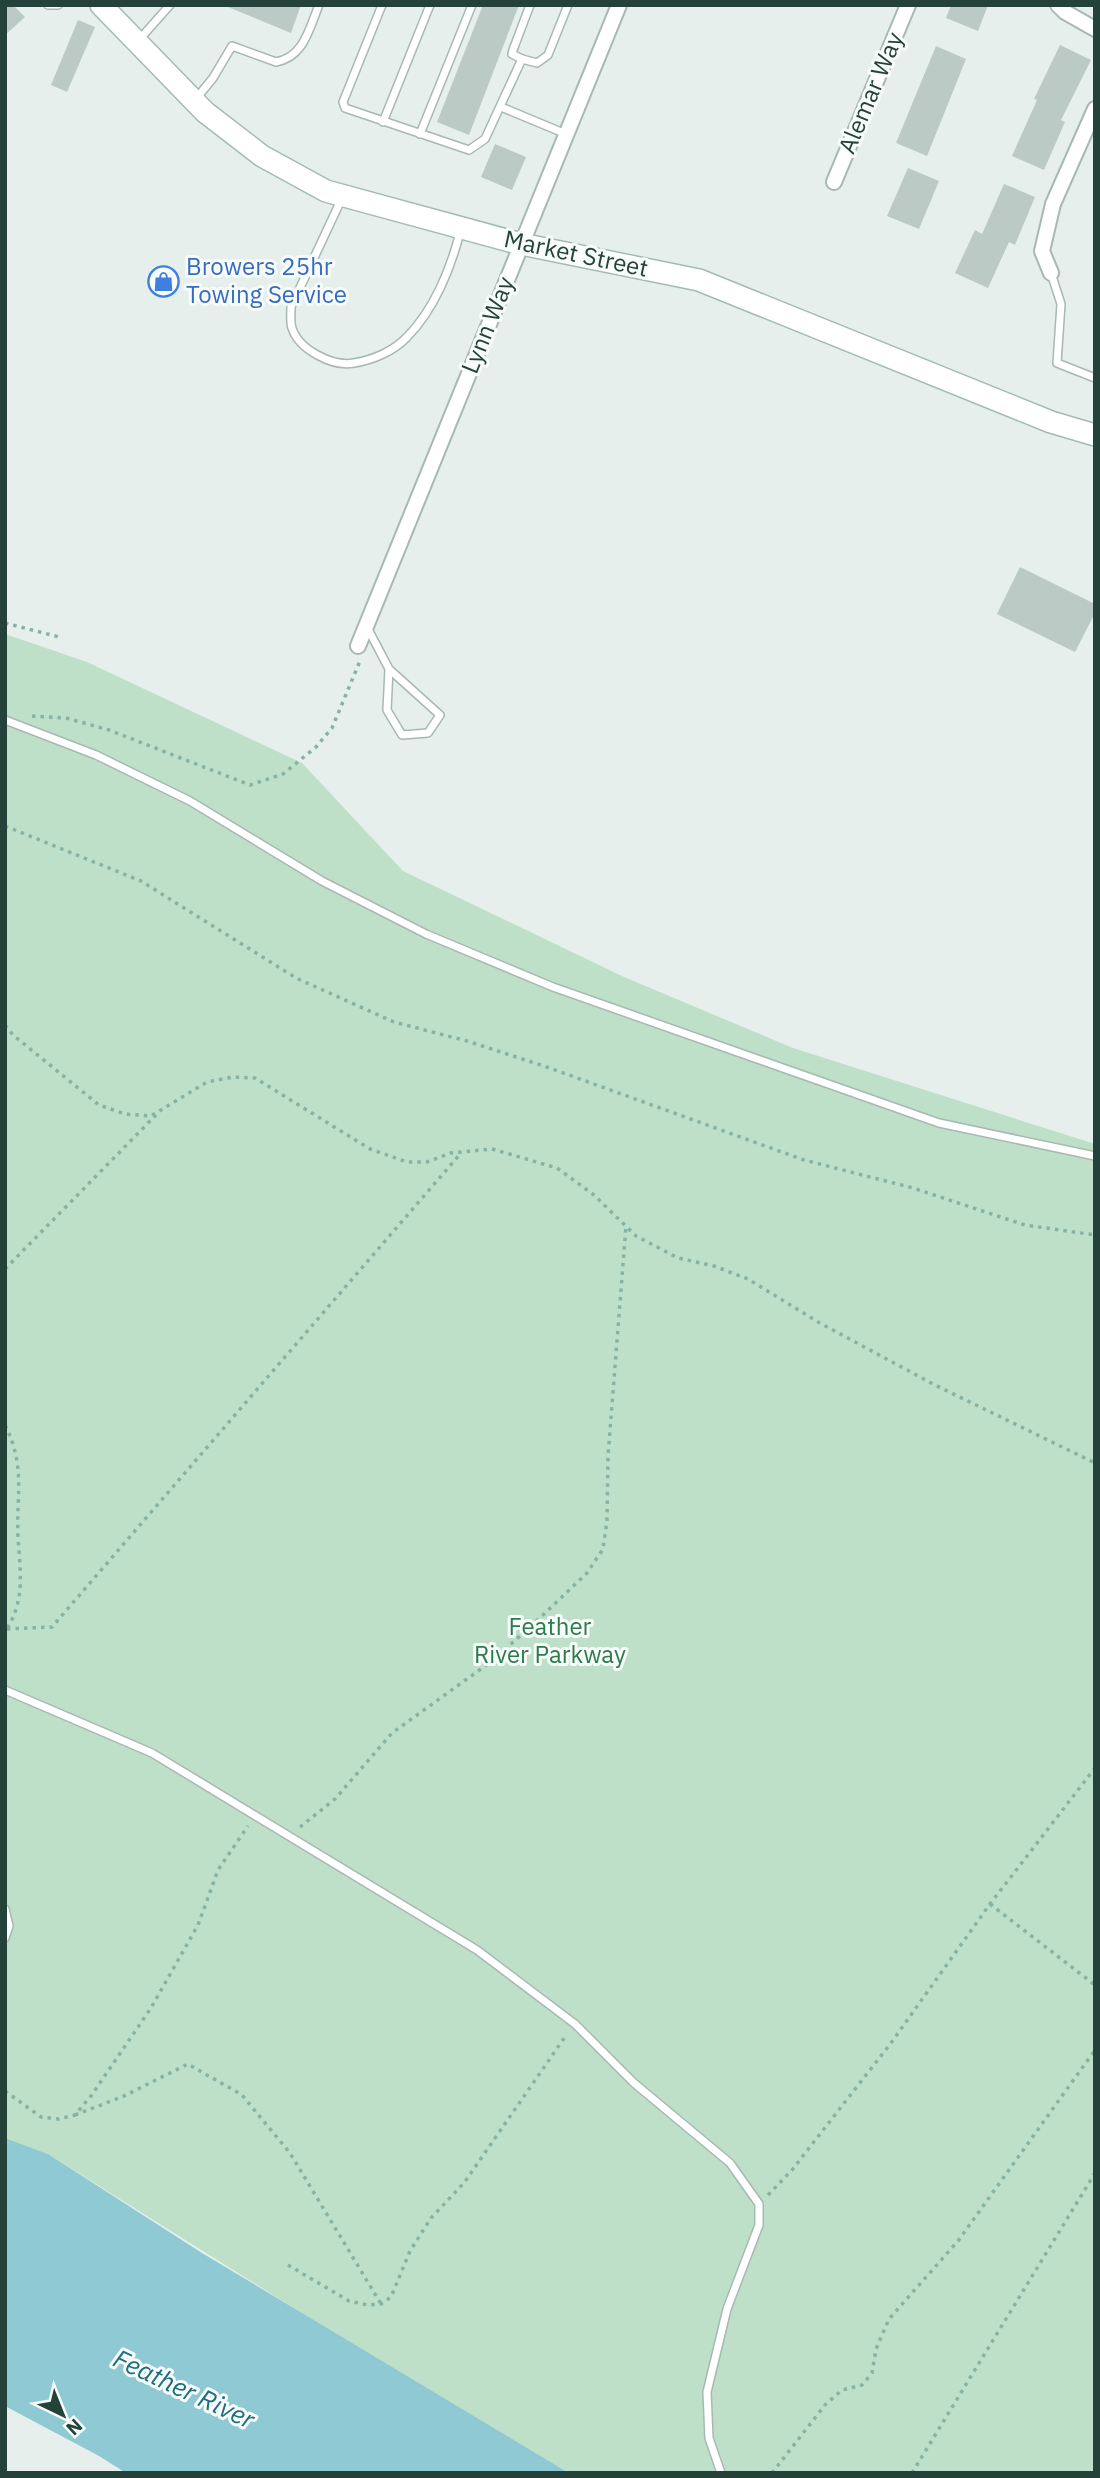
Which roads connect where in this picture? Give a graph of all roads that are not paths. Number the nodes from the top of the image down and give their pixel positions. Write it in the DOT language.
graph roads {
  1 [pos="48,5"];
  2 [pos="58,5"];
  3 [pos="101,5"];
  4 [pos="170,5"];
  5 [pos="319,5"];
  6 [pos="382,5"];
  7 [pos="430,5"];
  8 [pos="472,5"];
  9 [pos="530,5"];
  10 [pos="568,5"];
  11 [pos="620,5"];
  12 [pos="908,5"];
  13 [pos="1058,5"];
  14 [pos="1095,29"];
  15 [pos="138,42"];
  16 [pos="522,59"];
  17 [pos="195,101"];
  18 [pos="501,107"];
  19 [pos="1095,109"];
  20 [pos="383,122"];
  21 [pos="419,134"];
  22 [pos="566,134"];
  23 [pos="834,182"];
  24 [pos="343,196"];
  25 [pos="461,228"];
  26 [pos="521,244"];
  27 [pos="1051,274"];
  28 [pos="1095,377"];
  29 [pos="1095,435"];
  30 [pos="366,626"];
  31 [pos="358,646"];
  32 [pos="389,669"];
  33 [pos="5,720"];
  34 [pos="1095,1156"];
  35 [pos="5,1690"];
  36 [pos="5,1909"];
  37 [pos="5,1938"];
  38 [pos="721,2473"];
  1 -- 2 [label="lane"];
  3 -- 15 [label="main road, Market Street"];
  4 -- 15 [label="lane"];
  5 -- 17 [label="lane"];
  6 -- 20 [label="lane"];
  7 -- 20 [label="lane"];
  8 -- 21 [label="lane"];
  9 -- 16 [label="lane"];
  10 -- 16 [label="lane"];
  11 -- 22 [label="street, Lynn Way"];
  12 -- 23 [label="street, Alemar Way"];
  13 -- 14 [label="street"];
  15 -- 17 [label="main road, Market Street"];
  16 -- 18 [label="lane"];
  17 -- 24 [label="main road, Market Street"];
  18 -- 21 [label="lane"];
  18 -- 22 [label="lane"];
  19 -- 27 [label="street"];
  20 -- 21 [label="lane"];
  22 -- 26 [label="street, Lynn Way"];
  24 -- 25 [label="main road, Market Street"];
  24 -- 25 [label="lane"];
  25 -- 26 [label="main road, Market Street"];
  26 -- 29 [label="main road, Market Street"];
  26 -- 30 [label="street, Lynn Way"];
  27 -- 28 [label="lane"];
  30 -- 31 [label="street, Lynn Way"];
  30 -- 32 [label="lane"];
  32 -- 32 [label="lane"];
  33 -- 34 [label="lane"];
  35 -- 38 [label="lane"];
  36 -- 37 [label="lane"];
}
